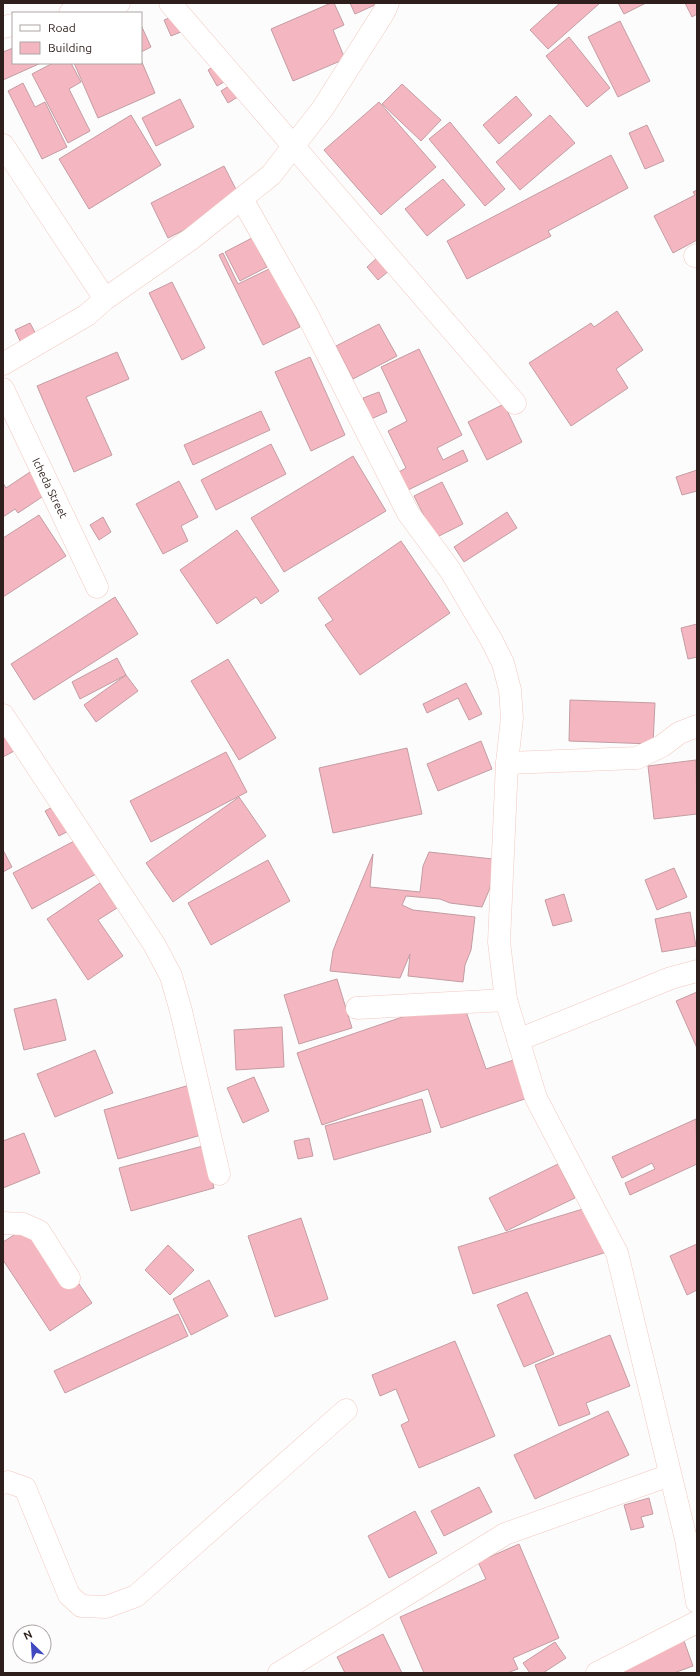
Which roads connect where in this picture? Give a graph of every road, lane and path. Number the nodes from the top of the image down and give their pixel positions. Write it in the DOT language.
graph roads {
  1 [pos="119,3"];
  2 [pos="170,3"];
  3 [pos="388,3"];
  4 [pos="75,12"];
  5 [pos="3,144"];
  6 [pos="294,148"];
  7 [pos="242,199"];
  8 [pos="105,299"];
  9 [pos="3,364"];
  10 [pos="3,389"];
  11 [pos="515,403"];
  12 [pos="98,587"];
  13 [pos="3,715"];
  14 [pos="697,726"];
  15 [pos="507,764"];
  16 [pos="697,970"];
  17 [pos="506,1000"];
  18 [pos="357,1008"];
  19 [pos="518,1040"];
  20 [pos="219,1174"];
  21 [pos="3,1223"];
  22 [pos="69,1278"];
  23 [pos="346,1410"];
  24 [pos="670,1476"];
  25 [pos="3,1483"];
  26 [pos="697,1602"];
  27 [pos="697,1622"];
  28 [pos="279,1673"];
  29 [pos="597,1673"];
  1 -- 4 [label="street"];
  2 -- 6 [label="street"];
  3 -- 6 [label="street"];
  5 -- 8 [label="street"];
  6 -- 7 [label="street"];
  6 -- 11 [label="street"];
  7 -- 8 [label="street"];
  7 -- 15 [label="street"];
  8 -- 9 [label="street"];
  10 -- 12 [label="street, Icheda Street"];
  13 -- 20 [label="street"];
  14 -- 15 [label="street"];
  15 -- 17 [label="street"];
  16 -- 19 [label="street"];
  17 -- 18 [label="street"];
  17 -- 19 [label="street"];
  19 -- 24 [label="street"];
  21 -- 22 [label="street"];
  23 -- 25 [label="street"];
  24 -- 26 [label="street"];
  24 -- 28 [label="street"];
  27 -- 29 [label="street"];
}
